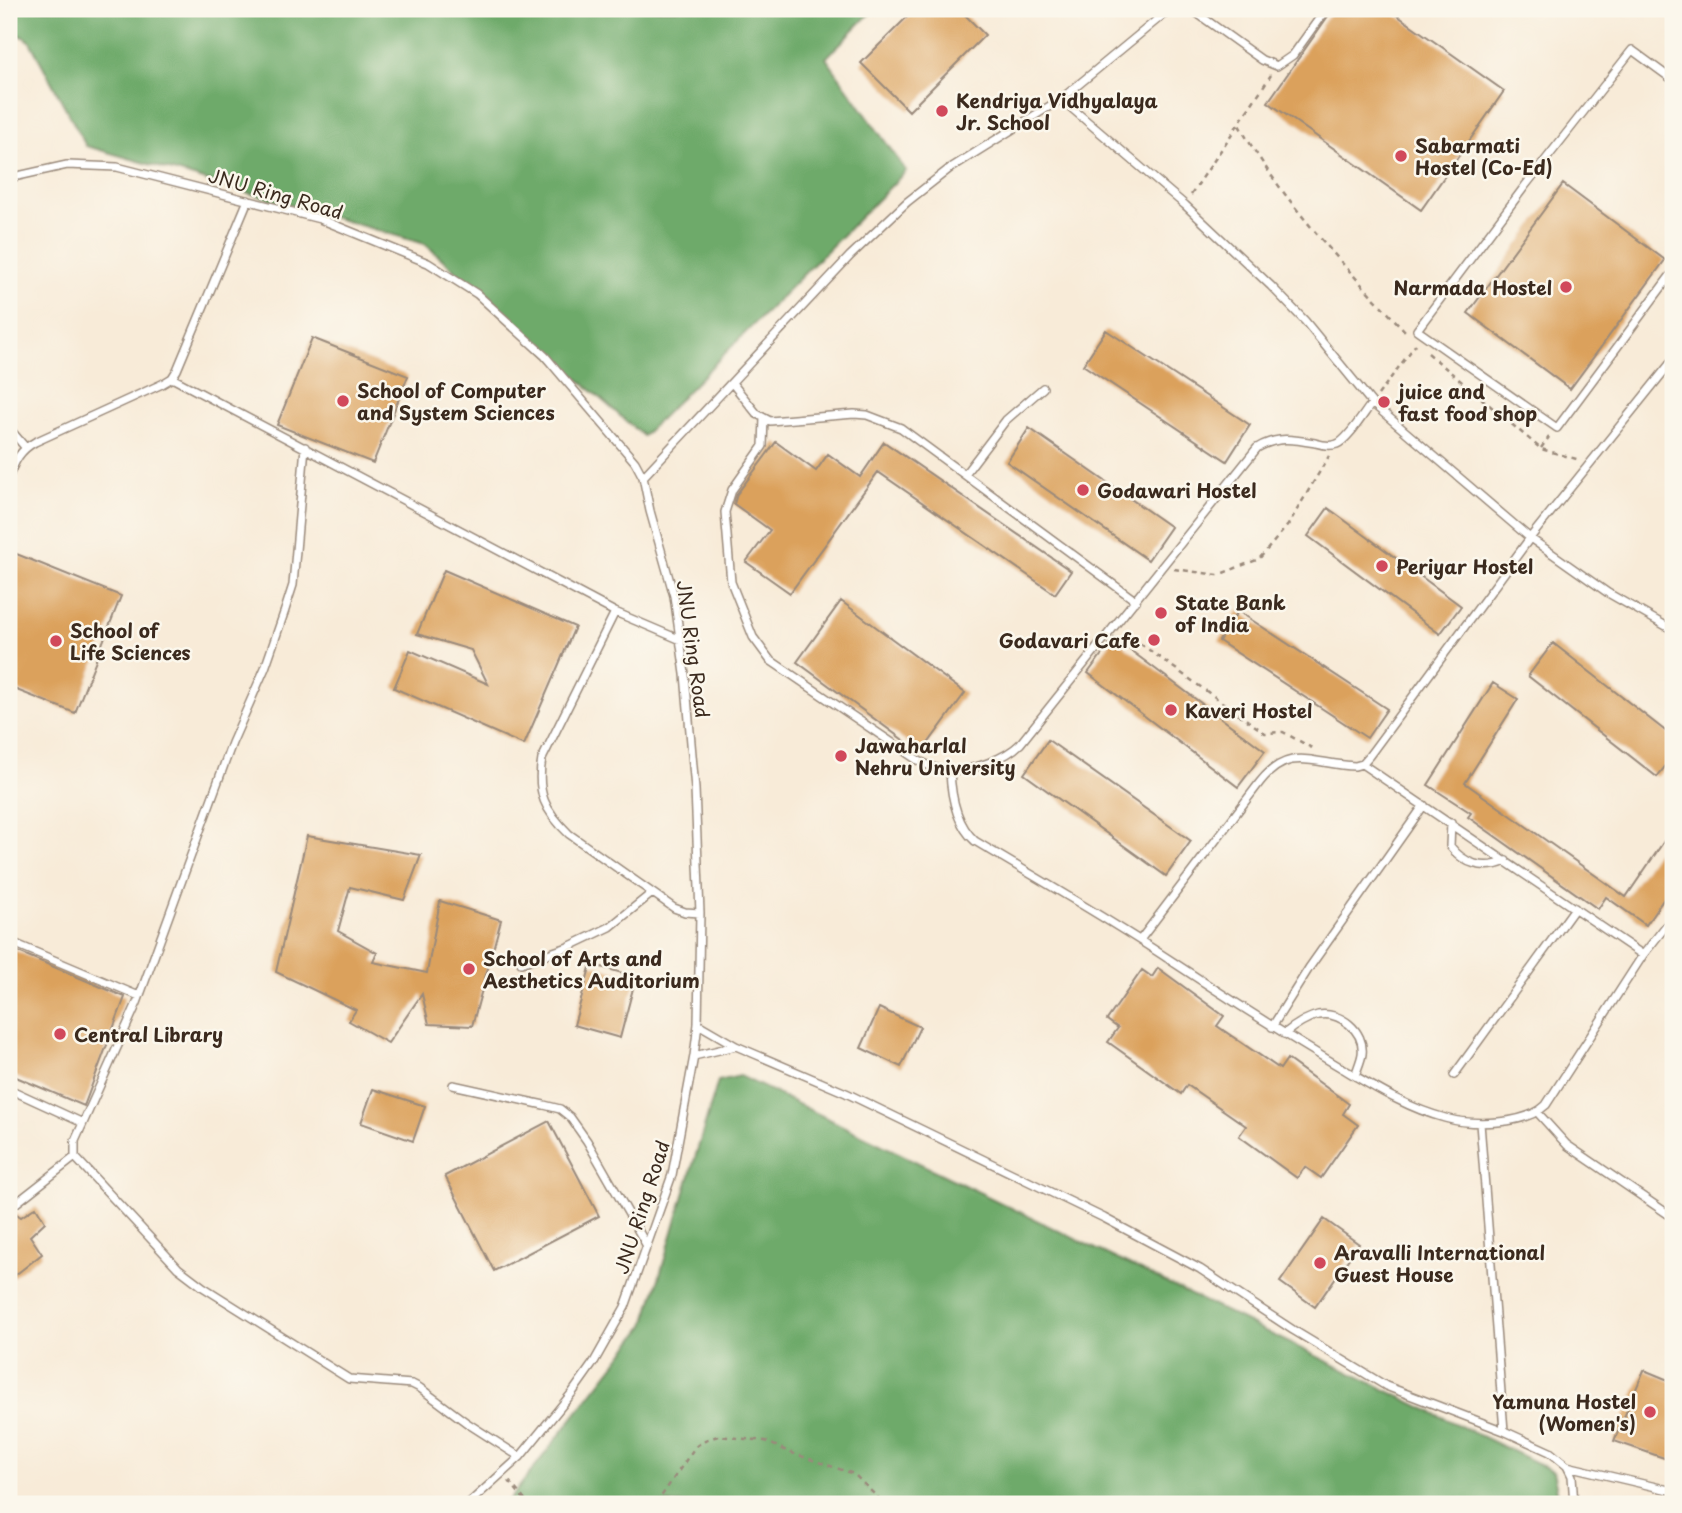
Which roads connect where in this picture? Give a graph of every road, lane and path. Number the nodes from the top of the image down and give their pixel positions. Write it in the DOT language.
graph roads {
  1 [pos="1170,9"];
  2 [pos="1191,9"];
  3 [pos="1326,9"];
  4 [pos="1277,66"];
  5 [pos="1673,80"];
  6 [pos="1061,99"];
  7 [pos="1239,125"];
  8 [pos="9,178"];
  9 [pos="248,200"];
  10 [pos="1185,205"];
  11 [pos="1673,278"];
  12 [pos="1408,334"];
  13 [pos="1417,344"];
  14 [pos="1427,352"];
  15 [pos="1673,360"];
  16 [pos="172,378"];
  17 [pos="732,383"];
  18 [pos="1043,388"];
  19 [pos="1372,403"];
  20 [pos="764,418"];
  21 [pos="9,428"];
  22 [pos="1551,434"];
  23 [pos="1337,444"];
  24 [pos="25,447"];
  25 [pos="304,447"];
  26 [pos="1541,449"];
  27 [pos="1592,464"];
  28 [pos="965,474"];
  29 [pos="9,476"];
  30 [pos="643,477"];
  31 [pos="1530,538"];
  32 [pos="1163,567"];
  33 [pos="1136,601"];
  34 [pos="615,612"];
  35 [pos="1115,626"];
  36 [pos="1673,630"];
  37 [pos="681,640"];
  38 [pos="1320,752"];
  39 [pos="1362,764"];
  40 [pos="950,771"];
  41 [pos="1424,805"];
  42 [pos="1451,823"];
  43 [pos="1506,861"];
  44 [pos="652,893"];
  45 [pos="1575,908"];
  46 [pos="700,914"];
  47 [pos="1673,918"];
  48 [pos="1665,929"];
  49 [pos="1673,935"];
  50 [pos="1140,940"];
  51 [pos="9,941"];
  52 [pos="1643,955"];
  53 [pos="521,963"];
  54 [pos="139,996"];
  55 [pos="698,1024"];
  56 [pos="1272,1027"];
  57 [pos="1284,1034"];
  58 [pos="736,1046"];
  59 [pos="694,1056"];
  60 [pos="1355,1076"];
  61 [pos="1454,1076"];
  62 [pos="453,1085"];
  63 [pos="9,1089"];
  64 [pos="1538,1113"];
  65 [pos="82,1123"];
  66 [pos="1480,1123"];
  67 [pos="74,1154"];
  68 [pos="15,1204"];
  69 [pos="1668,1213"];
  70 [pos="647,1246"];
  71 [pos="1504,1431"];
  72 [pos="520,1457"];
  73 [pos="1567,1466"];
  74 [pos="503,1473"];
  75 [pos="1673,1491"];
  76 [pos="468,1504"];
  77 [pos="528,1504"];
  78 [pos="656,1504"];
  79 [pos="884,1504"];
  80 [pos="1574,1504"];
  1 -- 6 [label="lane"];
  2 -- 4 [label="lane"];
  3 -- 4 [label="lane"];
  4 -- 7 [label="path"];
  5 -- 11 [label="lane"];
  6 -- 10 [label="lane"];
  6 -- 17 [label="lane"];
  7 -- 10 [label="path"];
  7 -- 12 [label="path"];
  8 -- 9 [label="lane, JNU Ring Road"];
  9 -- 16 [label="lane"];
  9 -- 30 [label="lane, JNU Ring Road"];
  10 -- 19 [label="lane"];
  13 -- 19 [label="path"];
  14 -- 26 [label="path"];
  15 -- 27 [label="lane"];
  16 -- 24 [label="lane"];
  16 -- 25 [label="lane"];
  17 -- 20 [label="lane"];
  17 -- 30 [label="lane"];
  18 -- 28 [label="lane"];
  19 -- 23 [label="lane"];
  19 -- 31 [label="lane"];
  20 -- 28 [label="lane"];
  20 -- 40 [label="lane"];
  21 -- 24 [label="lane"];
  22 -- 26 [label="path"];
  23 -- 32 [label="lane"];
  23 -- 32 [label="path"];
  24 -- 29 [label="lane"];
  25 -- 34 [label="lane"];
  25 -- 54 [label="lane"];
  26 -- 27 [label="path"];
  27 -- 31 [label="lane"];
  28 -- 33 [label="lane"];
  30 -- 37 [label="lane, JNU Ring Road"];
  31 -- 36 [label="lane"];
  31 -- 39 [label="lane"];
  32 -- 33 [label="lane"];
  33 -- 35 [label="lane"];
  34 -- 37 [label="lane"];
  34 -- 44 [label="lane"];
  35 -- 38 [label="path"];
  35 -- 40 [label="lane"];
  37 -- 46 [label="lane, JNU Ring Road"];
  39 -- 41 [label="lane"];
  39 -- 50 [label="lane"];
  40 -- 50 [label="lane"];
  41 -- 42 [label="lane"];
  41 -- 56 [label="lane"];
  42 -- 43 [label="lane"];
  42 -- 43 [label="lane"];
  43 -- 45 [label="lane"];
  44 -- 46 [label="lane"];
  44 -- 53 [label="lane"];
  45 -- 52 [label="lane"];
  45 -- 61 [label="lane"];
  46 -- 55 [label="lane, JNU Ring Road"];
  47 -- 48 [label="lane"];
  48 -- 49 [label="lane"];
  48 -- 52 [label="lane"];
  50 -- 56 [label="lane"];
  51 -- 54 [label="lane"];
  52 -- 64 [label="lane"];
  54 -- 65 [label="lane"];
  55 -- 58 [label="lane"];
  55 -- 59 [label="lane, JNU Ring Road"];
  56 -- 57 [label="lane"];
  57 -- 60 [label="lane"];
  57 -- 60 [label="lane"];
  58 -- 59 [label="lane"];
  58 -- 71 [label="lane"];
  59 -- 70 [label="lane, JNU Ring Road"];
  60 -- 66 [label="lane"];
  62 -- 70 [label="lane"];
  63 -- 65 [label="lane"];
  64 -- 66 [label="lane"];
  64 -- 69 [label="lane"];
  65 -- 67 [label="lane"];
  66 -- 71 [label="lane"];
  67 -- 68 [label="lane"];
  67 -- 72 [label="lane"];
  70 -- 72 [label="lane, JNU Ring Road"];
  71 -- 73 [label="lane"];
  72 -- 74 [label="lane, JNU Ring Road"];
  73 -- 75 [label="lane"];
  73 -- 80 [label="lane"];
  74 -- 76 [label="lane, JNU Ring Road"];
  74 -- 77 [label="path"];
  78 -- 79 [label="path"];
}
